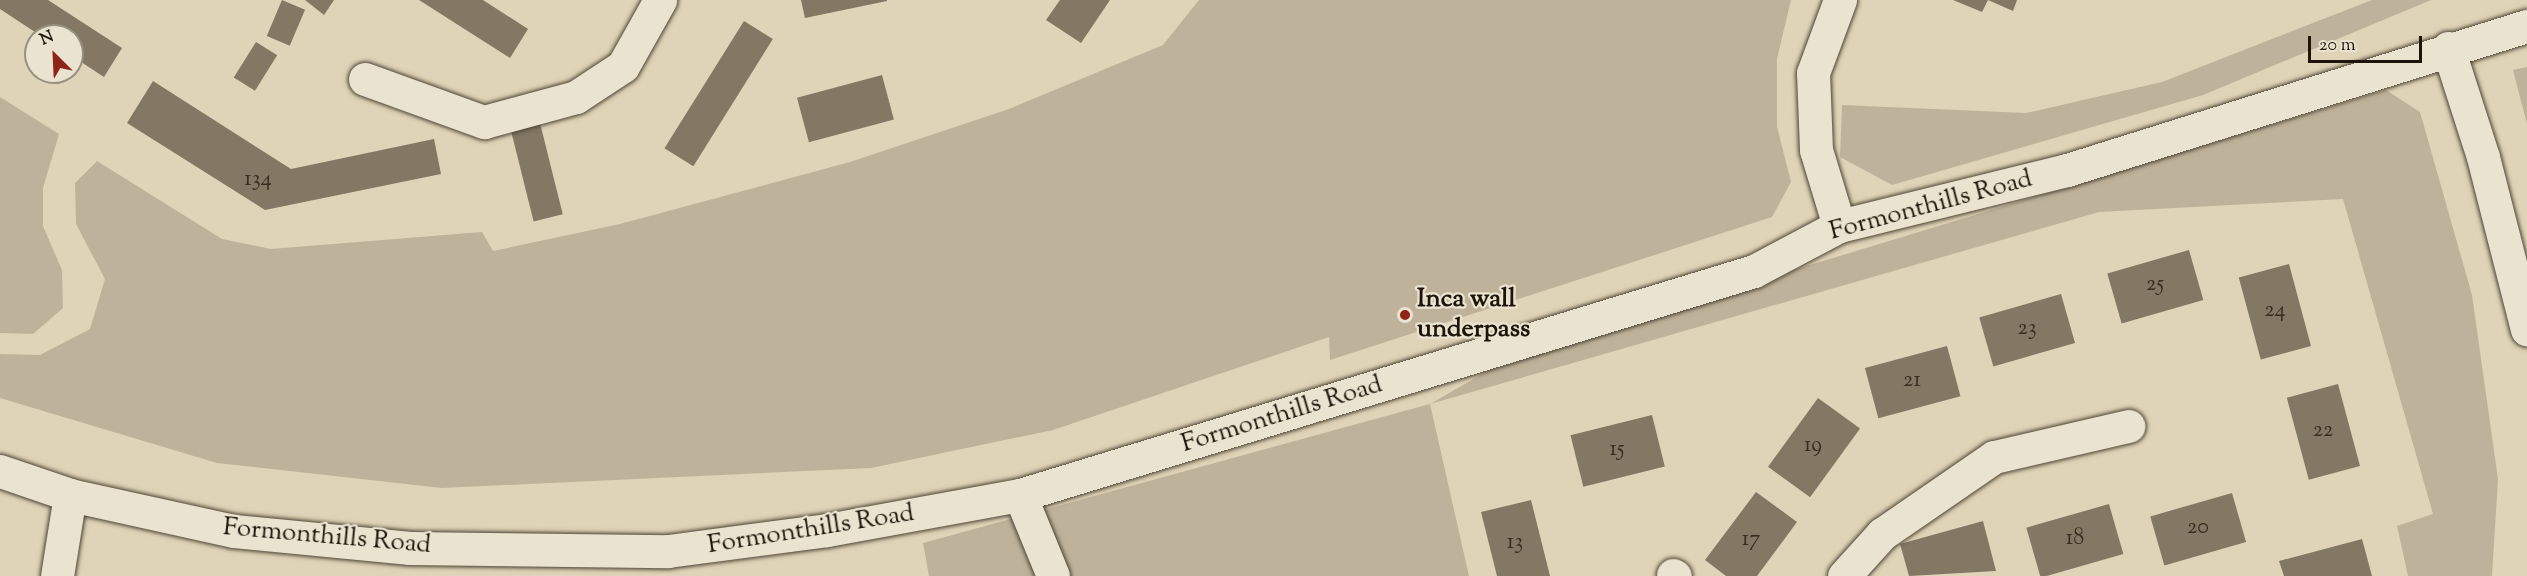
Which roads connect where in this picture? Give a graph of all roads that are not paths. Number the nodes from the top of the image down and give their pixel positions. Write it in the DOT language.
graph roads {
  1 [pos="660,0"];
  2 [pos="1840,0"];
  3 [pos="2527,26"];
  4 [pos="2448,48"];
  5 [pos="365,79"];
  6 [pos="1839,226"];
  7 [pos="2527,329"];
  8 [pos="2128,426"];
  9 [pos="0,471"];
  10 [pos="70,495"];
  11 [pos="1020,495"];
  12 [pos="57,576"];
  13 [pos="1053,576"];
  14 [pos="1844,576"];
  1 -- 5 [label="street"];
  2 -- 6 [label="street"];
  3 -- 4 [label="street, Formonthills Road"];
  4 -- 6 [label="street, Formonthills Road"];
  4 -- 7 [label="street"];
  6 -- 11 [label="street, Formonthills Road"];
  8 -- 14 [label="street"];
  9 -- 10 [label="street, Formonthills Road"];
  10 -- 11 [label="street, Formonthills Road"];
  10 -- 12 [label="street"];
  11 -- 13 [label="street"];
}
